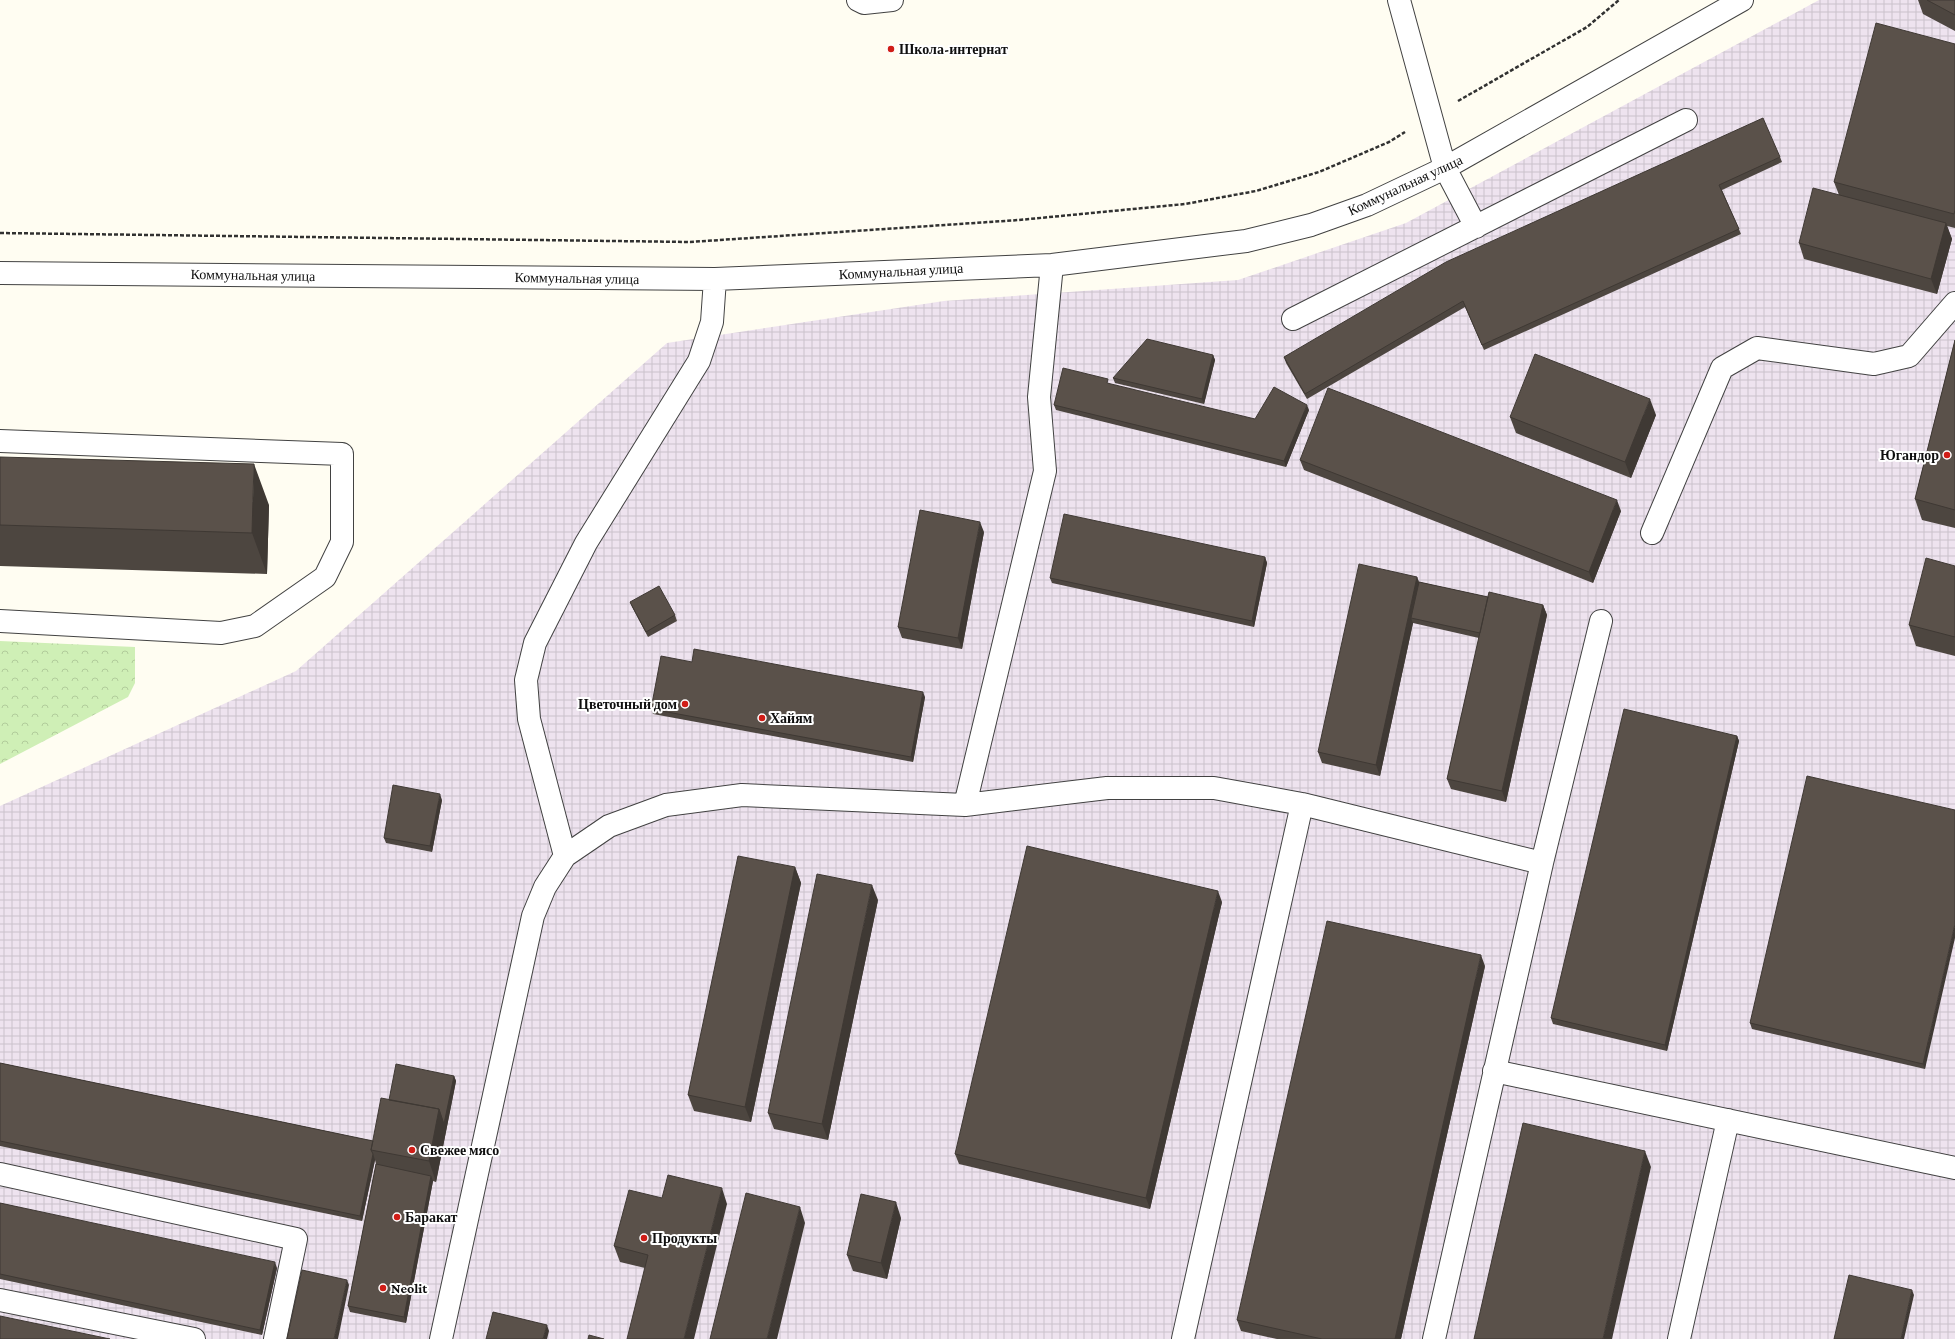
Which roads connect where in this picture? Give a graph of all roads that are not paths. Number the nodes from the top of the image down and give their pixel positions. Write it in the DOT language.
graph roads {
  1 [pos="858,0"];
  2 [pos="892,0"];
  3 [pos="1400,0"];
  4 [pos="1742,0"];
  5 [pos="1686,120"];
  6 [pos="1445,168"];
  7 [pos="1476,227"];
  8 [pos="1052,265"];
  9 [pos="0,273"];
  10 [pos="714,280"];
  11 [pos="1955,303"];
  12 [pos="1293,319"];
  13 [pos="0,441"];
  14 [pos="1652,533"];
  15 [pos="0,621"];
  16 [pos="1601,621"];
  17 [pos="965,804"];
  18 [pos="1302,804"];
  19 [pos="565,856"];
  20 [pos="1542,863"];
  21 [pos="1494,1071"];
  22 [pos="1728,1120"];
  23 [pos="1955,1168"];
  24 [pos="0,1174"];
  25 [pos="0,1300"];
  26 [pos="194,1339"];
  27 [pos="275,1339"];
  28 [pos="441,1339"];
  29 [pos="1183,1339"];
  30 [pos="1434,1339"];
  31 [pos="1679,1339"];
  1 -- 2 [label="street"];
  3 -- 6 [label="street"];
  4 -- 6 [label="street, Коммунальная улица"];
  5 -- 7 [label="street"];
  6 -- 7 [label="street"];
  6 -- 8 [label="street, Коммунальная улица"];
  7 -- 12 [label="street"];
  8 -- 10 [label="street, Коммунальная улица"];
  8 -- 17 [label="street"];
  9 -- 10 [label="street, Коммунальная улица"];
  10 -- 19 [label="street"];
  11 -- 14 [label="street"];
  13 -- 15 [label="street"];
  16 -- 20 [label="street"];
  17 -- 18 [label="street"];
  17 -- 19 [label="street"];
  18 -- 20 [label="street"];
  18 -- 29 [label="street"];
  19 -- 28 [label="street"];
  20 -- 21 [label="street"];
  21 -- 22 [label="street"];
  21 -- 30 [label="street"];
  22 -- 23 [label="street"];
  22 -- 31 [label="street"];
  24 -- 27 [label="street"];
  25 -- 26 [label="street"];
}
